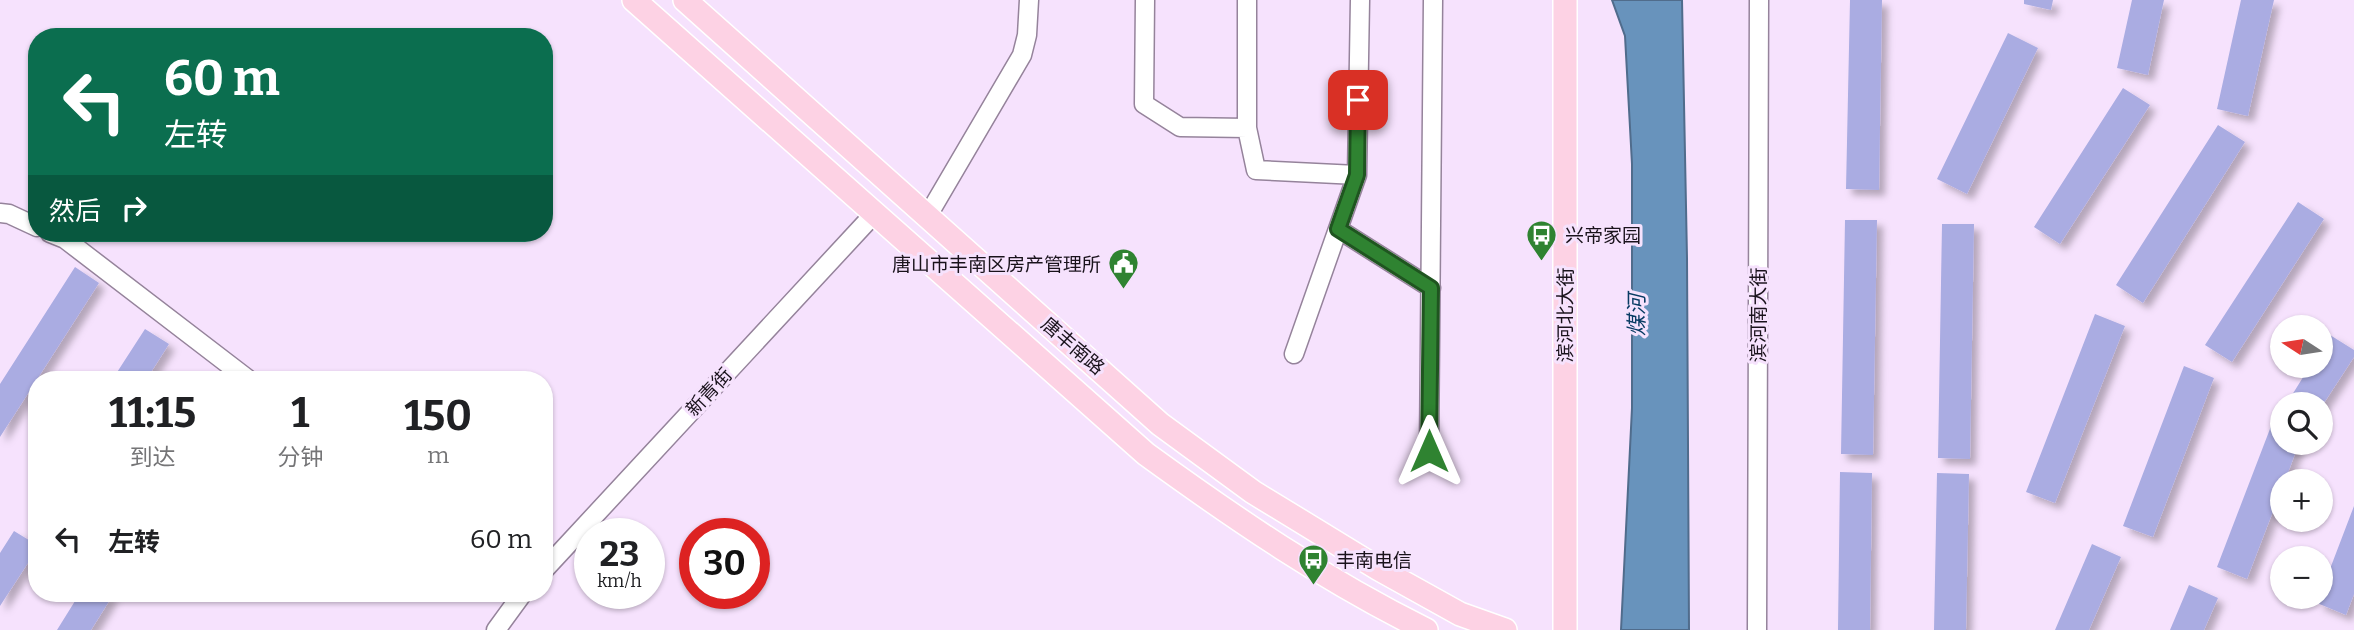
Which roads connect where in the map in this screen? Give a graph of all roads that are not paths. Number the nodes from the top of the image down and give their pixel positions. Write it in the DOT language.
graph roads {
  1 [pos="634,0"];
  2 [pos="685,0"];
  3 [pos="1029,0"];
  4 [pos="1145,0"];
  5 [pos="1247,0"];
  6 [pos="1360,0"];
  7 [pos="1433,0"];
  8 [pos="1565,0"];
  9 [pos="1759,0"];
  10 [pos="1247,128"];
  11 [pos="1357,175"];
  12 [pos="0,213"];
  13 [pos="874,214"];
  14 [pos="927,217"];
  15 [pos="28,223"];
  16 [pos="1338,229"];
  17 [pos="68,242"];
  18 [pos="1431,288"];
  19 [pos="1294,354"];
  20 [pos="237,371"];
  21 [pos="1429,451"];
  22 [pos="553,560"];
  23 [pos="516,602"];
  24 [pos="496,630"];
  25 [pos="1426,630"];
  26 [pos="1505,630"];
  27 [pos="1565,630"];
  28 [pos="1757,630"];
  1 -- 13 [label="main road, 唐丰南路"];
  2 -- 14 [label="main road, 唐丰南路"];
  3 -- 14 [label="street"];
  4 -- 10 [label="street"];
  5 -- 10 [label="street"];
  6 -- 11 [label="street"];
  7 -- 18 [label="street"];
  8 -- 27 [label="main road, 滨河北大街"];
  9 -- 28 [label="street, 滨河南大街"];
  10 -- 11 [label="street"];
  11 -- 16 [label="street"];
  12 -- 15 [label="street"];
  13 -- 22 [label="street, 新青街"];
  13 -- 25 [label="main road, 唐丰南路"];
  14 -- 26 [label="main road, 唐丰南路"];
  16 -- 18 [label="street"];
  16 -- 19 [label="street"];
  17 -- 20 [label="street"];
  18 -- 21 [label="street"];
  23 -- 24 [label="street"];
}
